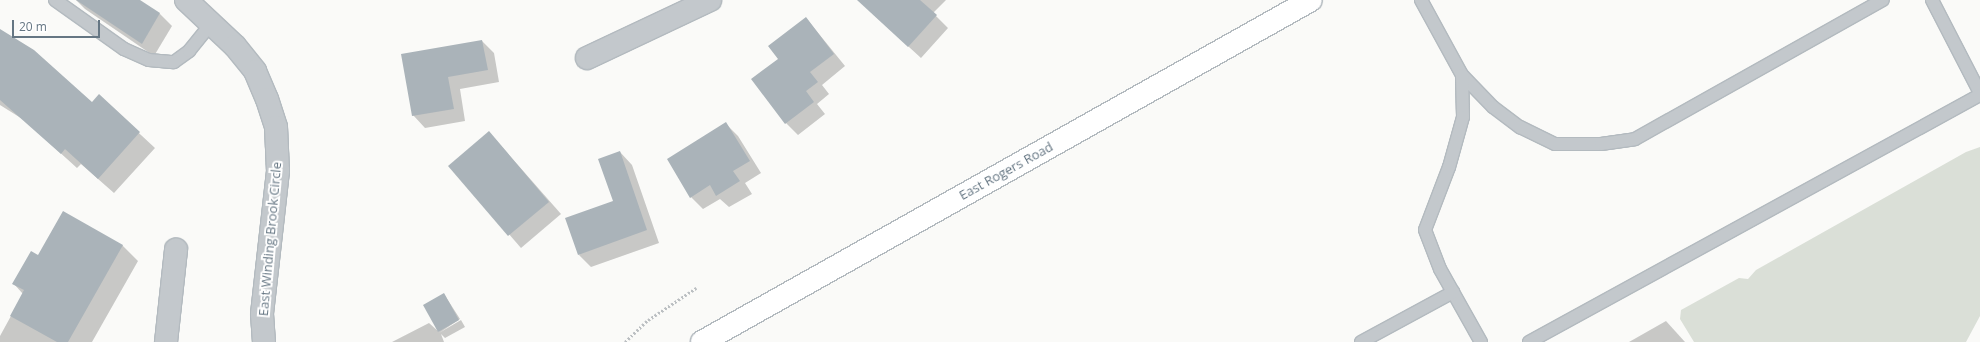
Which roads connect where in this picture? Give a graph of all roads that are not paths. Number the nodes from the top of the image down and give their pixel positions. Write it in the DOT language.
graph roads {
  1 [pos="54,0"];
  2 [pos="186,0"];
  3 [pos="710,0"];
  4 [pos="1311,0"];
  5 [pos="1421,0"];
  6 [pos="1883,0"];
  7 [pos="1932,0"];
  8 [pos="211,24"];
  9 [pos="587,58"];
  10 [pos="1462,75"];
  11 [pos="1980,94"];
  12 [pos="176,250"];
  13 [pos="1453,292"];
  14 [pos="166,342"];
  15 [pos="264,342"];
  16 [pos="702,342"];
  17 [pos="1361,342"];
  18 [pos="1480,342"];
  19 [pos="1529,342"];
  1 -- 8 [label="lane"];
  2 -- 8 [label="street, East Winding Brook Circle"];
  3 -- 9 [label="street"];
  4 -- 16 [label="main road, East Rogers Road"];
  5 -- 10 [label="lane"];
  6 -- 10 [label="lane"];
  7 -- 11 [label="lane"];
  8 -- 15 [label="street, East Winding Brook Circle"];
  10 -- 13 [label="lane"];
  11 -- 19 [label="lane"];
  12 -- 14 [label="street"];
  13 -- 17 [label="lane"];
  13 -- 18 [label="lane"];
}
